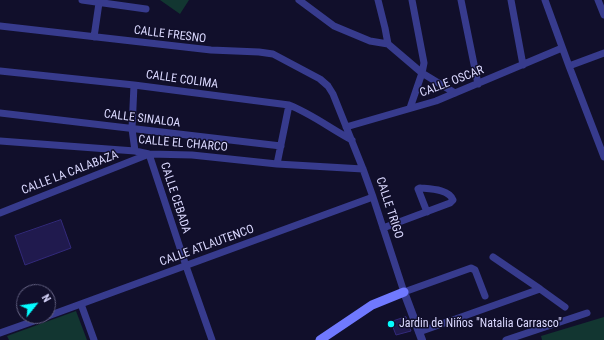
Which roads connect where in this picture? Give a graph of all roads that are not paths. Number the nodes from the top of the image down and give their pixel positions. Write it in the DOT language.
graph roads {
  1 [pos="82,0"];
  2 [pos="299,0"];
  3 [pos="378,0"];
  4 [pos="412,0"];
  5 [pos="461,0"];
  6 [pos="511,0"];
  7 [pos="545,0"];
  8 [pos="598,0"];
  9 [pos="99,3"];
  10 [pos="146,9"];
  11 [pos="604,15"];
  12 [pos="0,26"];
  13 [pos="94,37"];
  14 [pos="388,44"];
  15 [pos="562,48"];
  16 [pos="604,53"];
  17 [pos="523,64"];
  18 [pos="569,66"];
  19 [pos="0,70"];
  20 [pos="422,73"];
  21 [pos="478,84"];
  22 [pos="134,85"];
  23 [pos="328,86"];
  24 [pos="455,93"];
  25 [pos="289,105"];
  26 [pos="410,108"];
  27 [pos="0,113"];
  28 [pos="346,127"];
  29 [pos="132,129"];
  30 [pos="352,140"];
  31 [pos="0,141"];
  32 [pos="281,146"];
  33 [pos="135,151"];
  34 [pos="149,154"];
  35 [pos="604,157"];
  36 [pos="277,164"];
  37 [pos="363,169"];
  38 [pos="373,197"];
  39 [pos="427,212"];
  40 [pos="0,213"];
  41 [pos="383,228"];
  42 [pos="493,257"];
  43 [pos="186,266"];
  44 [pos="540,289"];
  45 [pos="404,292"];
  46 [pos="485,296"];
  47 [pos="81,304"];
  48 [pos="565,307"];
  49 [pos="56,313"];
  50 [pos="588,313"];
  51 [pos="27,324"];
  52 [pos="419,332"];
  53 [pos="1,334"];
  54 [pos="94,340"];
  55 [pos="212,340"];
  56 [pos="320,340"];
  57 [pos="422,340"];
  58 [pos="506,340"];
  1 -- 9 [label="street"];
  2 -- 14 [label="street"];
  3 -- 14 [label="street"];
  4 -- 20 [label="street"];
  5 -- 21 [label="street"];
  6 -- 17 [label="street"];
  7 -- 15 [label="street"];
  8 -- 11 [label="street"];
  9 -- 10 [label="street"];
  9 -- 13 [label="street"];
  12 -- 13 [label="street, CALLE FRESNO"];
  13 -- 23 [label="street, CALLE FRESNO"];
  14 -- 20 [label="street"];
  15 -- 17 [label="street, CALLE OSCAR"];
  15 -- 18 [label="street"];
  16 -- 18 [label="street"];
  17 -- 21 [label="street, CALLE OSCAR"];
  18 -- 35 [label="street"];
  19 -- 22 [label="street, CALLE COLIMA"];
  20 -- 24 [label="street"];
  20 -- 26 [label="street"];
  21 -- 24 [label="street, CALLE OSCAR"];
  22 -- 25 [label="street, CALLE COLIMA"];
  22 -- 29 [label="street"];
  23 -- 28 [label="street, CALLE TRIGO"];
  24 -- 26 [label="street, CALLE OSCAR"];
  25 -- 30 [label="street, CALLE COLIMA"];
  25 -- 32 [label="street"];
  26 -- 28 [label="street, CALLE OSCAR"];
  27 -- 29 [label="street, CALLE SINALOA"];
  28 -- 30 [label="street, CALLE TRIGO"];
  29 -- 32 [label="street, CALLE SINALOA"];
  29 -- 33 [label="street"];
  30 -- 37 [label="street, CALLE TRIGO"];
  31 -- 33 [label="street, CALLE EL CHARCO"];
  32 -- 36 [label="street"];
  33 -- 34 [label="street, CALLE EL CHARCO"];
  34 -- 36 [label="street, CALLE EL CHARCO"];
  34 -- 40 [label="street, CALLE LA CALABAZA"];
  34 -- 43 [label="street, CALLE CEBADA"];
  36 -- 37 [label="street, CALLE EL CHARCO"];
  37 -- 38 [label="street, CALLE TRIGO"];
  38 -- 41 [label="street, CALLE TRIGO"];
  38 -- 43 [label="street, CALLE ATLAUTENCO"];
  39 -- 39 [label="street"];
  39 -- 41 [label="street"];
  41 -- 45 [label="street, CALLE TRIGO"];
  42 -- 44 [label="street"];
  43 -- 47 [label="street, CALLE ATLAUTENCO"];
  43 -- 55 [label="street, CALLE CEBADA"];
  44 -- 48 [label="street"];
  44 -- 52 [label="street"];
  45 -- 46 [label="street"];
  45 -- 52 [label="street, CALLE TRIGO"];
  45 -- 56 [label="main road"];
  47 -- 49 [label="street, CALLE ATLAUTENCO"];
  47 -- 54 [label="street"];
  50 -- 58 [label="street"];
  51 -- 53 [label="street, CALLE ATLAUTENCO"];
  52 -- 57 [label="street, CALLE TRIGO"];
}
